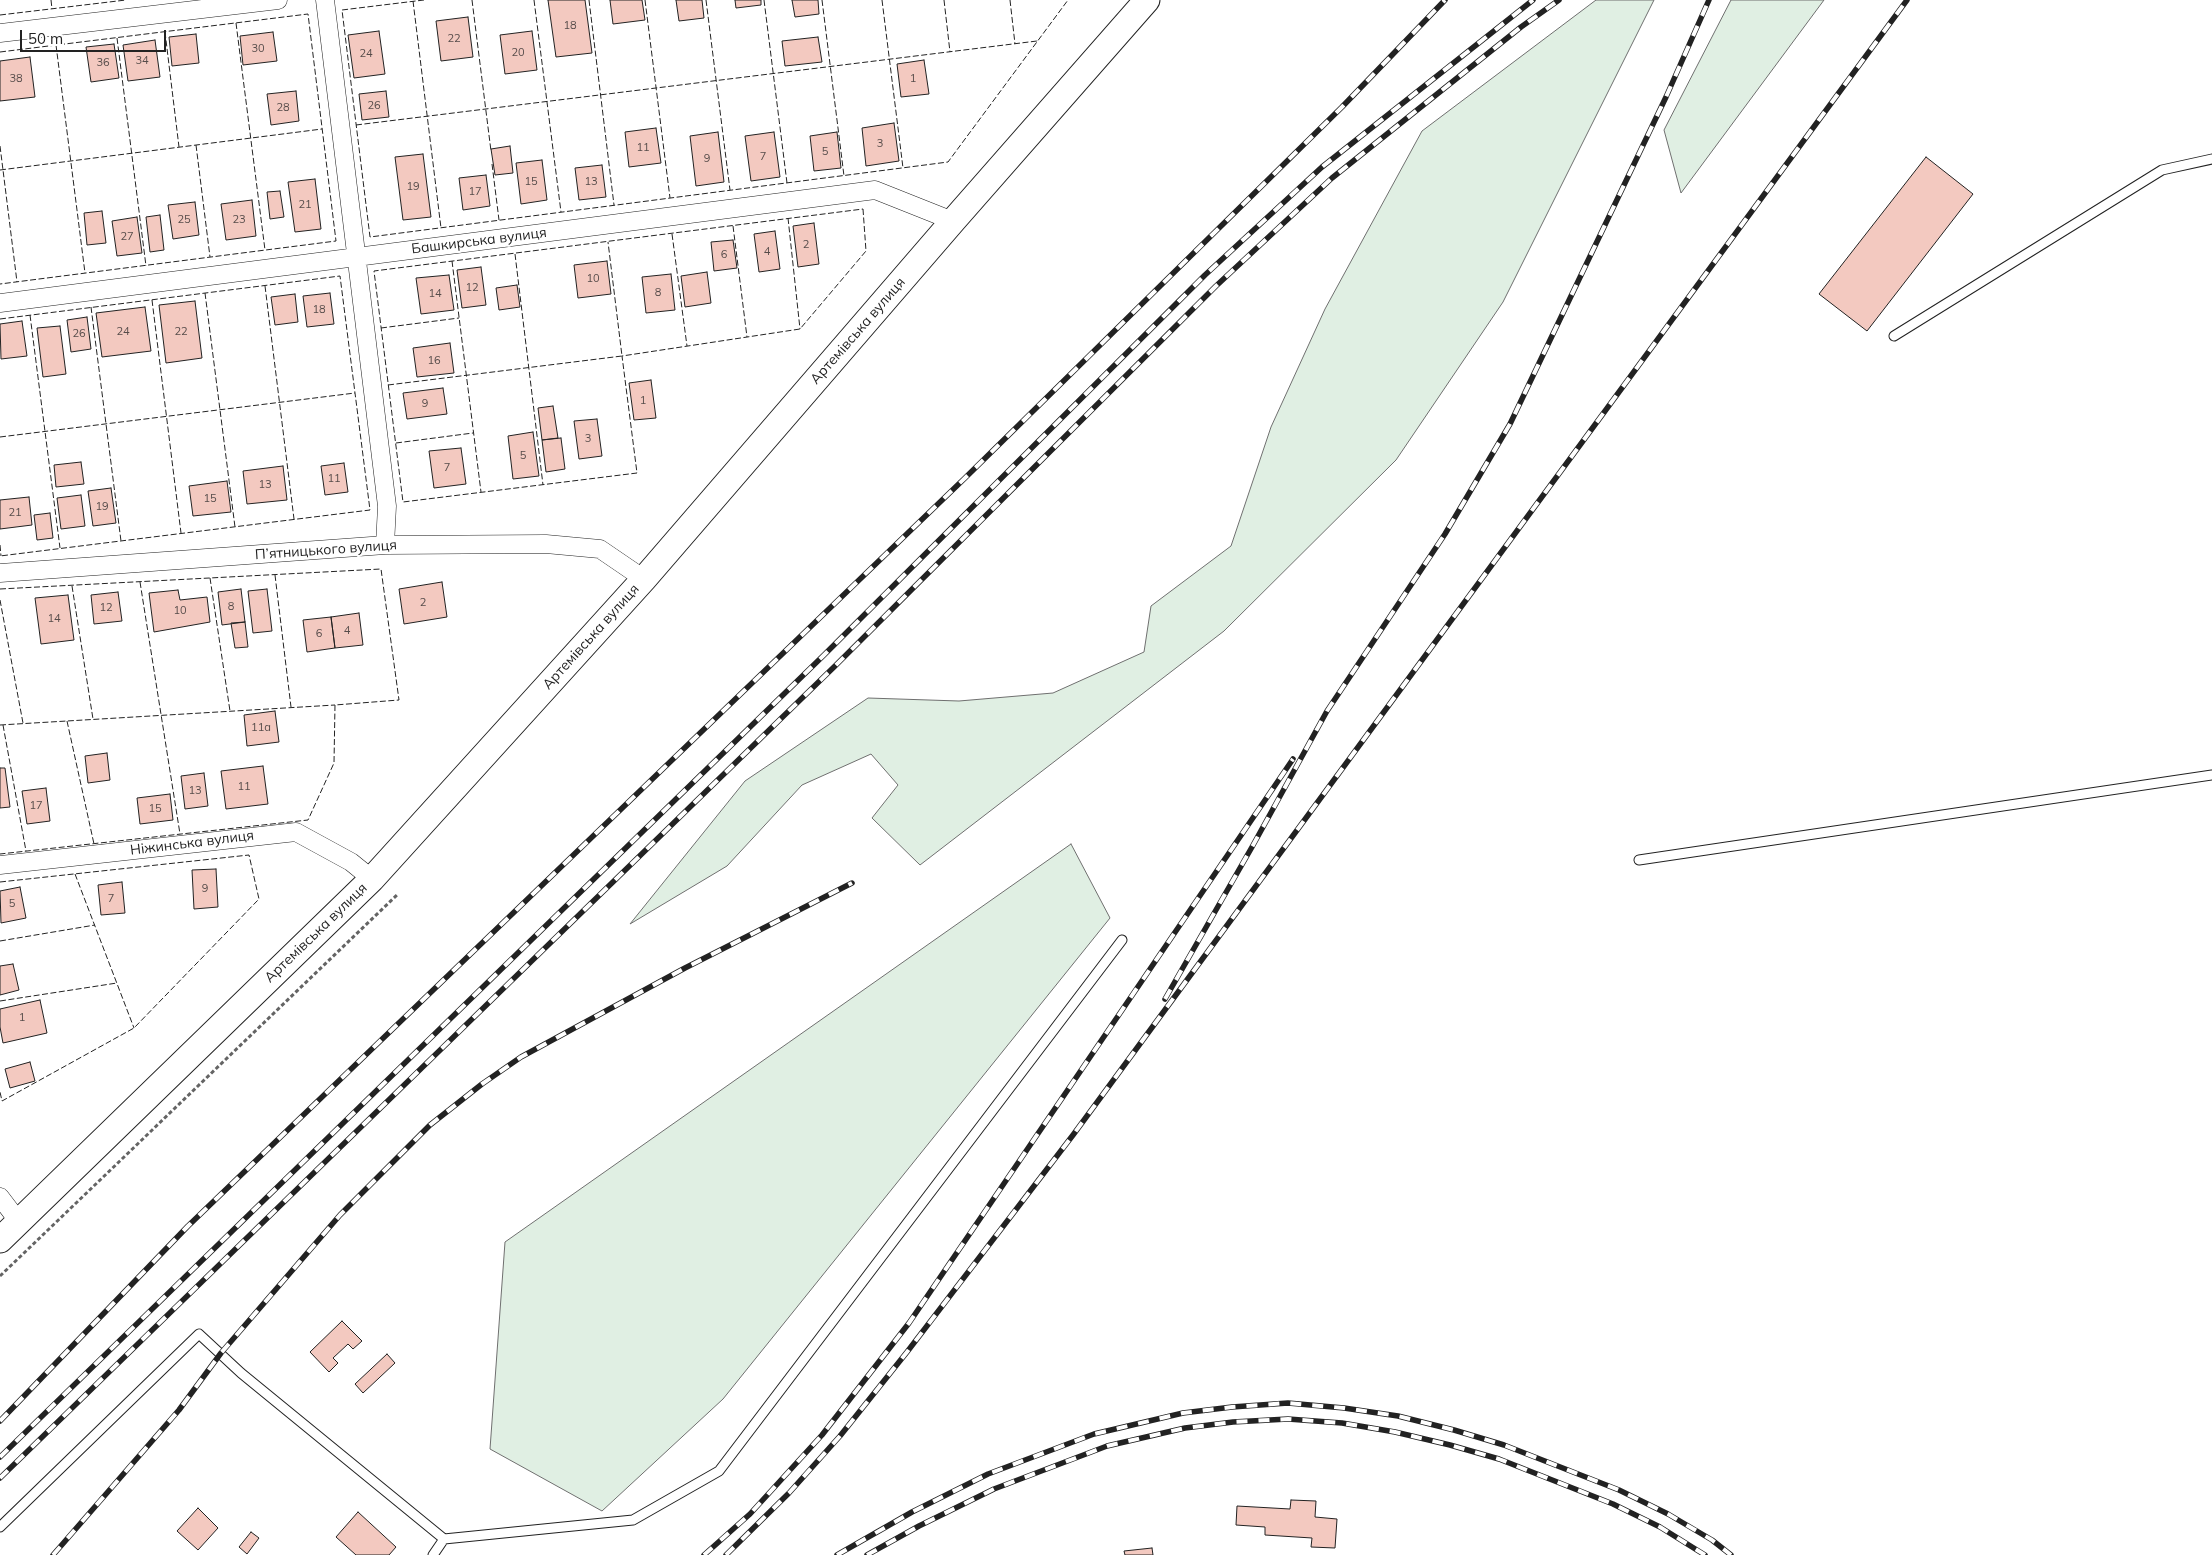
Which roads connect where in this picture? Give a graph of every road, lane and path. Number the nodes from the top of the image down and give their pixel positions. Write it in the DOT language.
graph roads {
  1 [pos="278,0"];
  2 [pos="325,0"];
  3 [pos="1147,0"];
  4 [pos="0,33"];
  5 [pos="2212,160"];
  6 [pos="953,221"];
  7 [pos="356,257"];
  8 [pos="0,303"];
  9 [pos="1894,336"];
  10 [pos="385,545"];
  11 [pos="0,573"];
  12 [pos="644,579"];
  13 [pos="2212,775"];
  14 [pos="1639,860"];
  15 [pos="0,865"];
  16 [pos="372,878"];
  17 [pos="397,895"];
  18 [pos="1122,940"];
  19 [pos="0,1197"];
  20 [pos="19,1222"];
  21 [pos="0,1240"];
  22 [pos="0,1276"];
  23 [pos="0,1527"];
  24 [pos="444,1539"];
  25 [pos="433,1555"];
  1 -- 4 [label="street"];
  2 -- 7 [label="street"];
  3 -- 6 [label="main road, Артемівська вулиця"];
  5 -- 9 [label="lane"];
  6 -- 7 [label="street, Башкирська вулиця"];
  6 -- 12 [label="main road, Артемівська вулиця"];
  7 -- 8 [label="street, Башкирська вулиця"];
  7 -- 10 [label="street"];
  10 -- 11 [label="street, П’ятницького вулиця"];
  10 -- 12 [label="street, П’ятницького вулиця"];
  12 -- 16 [label="main road, Артемівська вулиця"];
  13 -- 14 [label="lane"];
  15 -- 16 [label="street, Ніжинська вулиця"];
  16 -- 20 [label="main road, Артемівська вулиця"];
  17 -- 22 [label="path"];
  18 -- 24 [label="lane"];
  19 -- 20 [label="street"];
  20 -- 21 [label="main road, Артемівська вулиця"];
  23 -- 24 [label="lane"];
  24 -- 25 [label="lane"];
}
